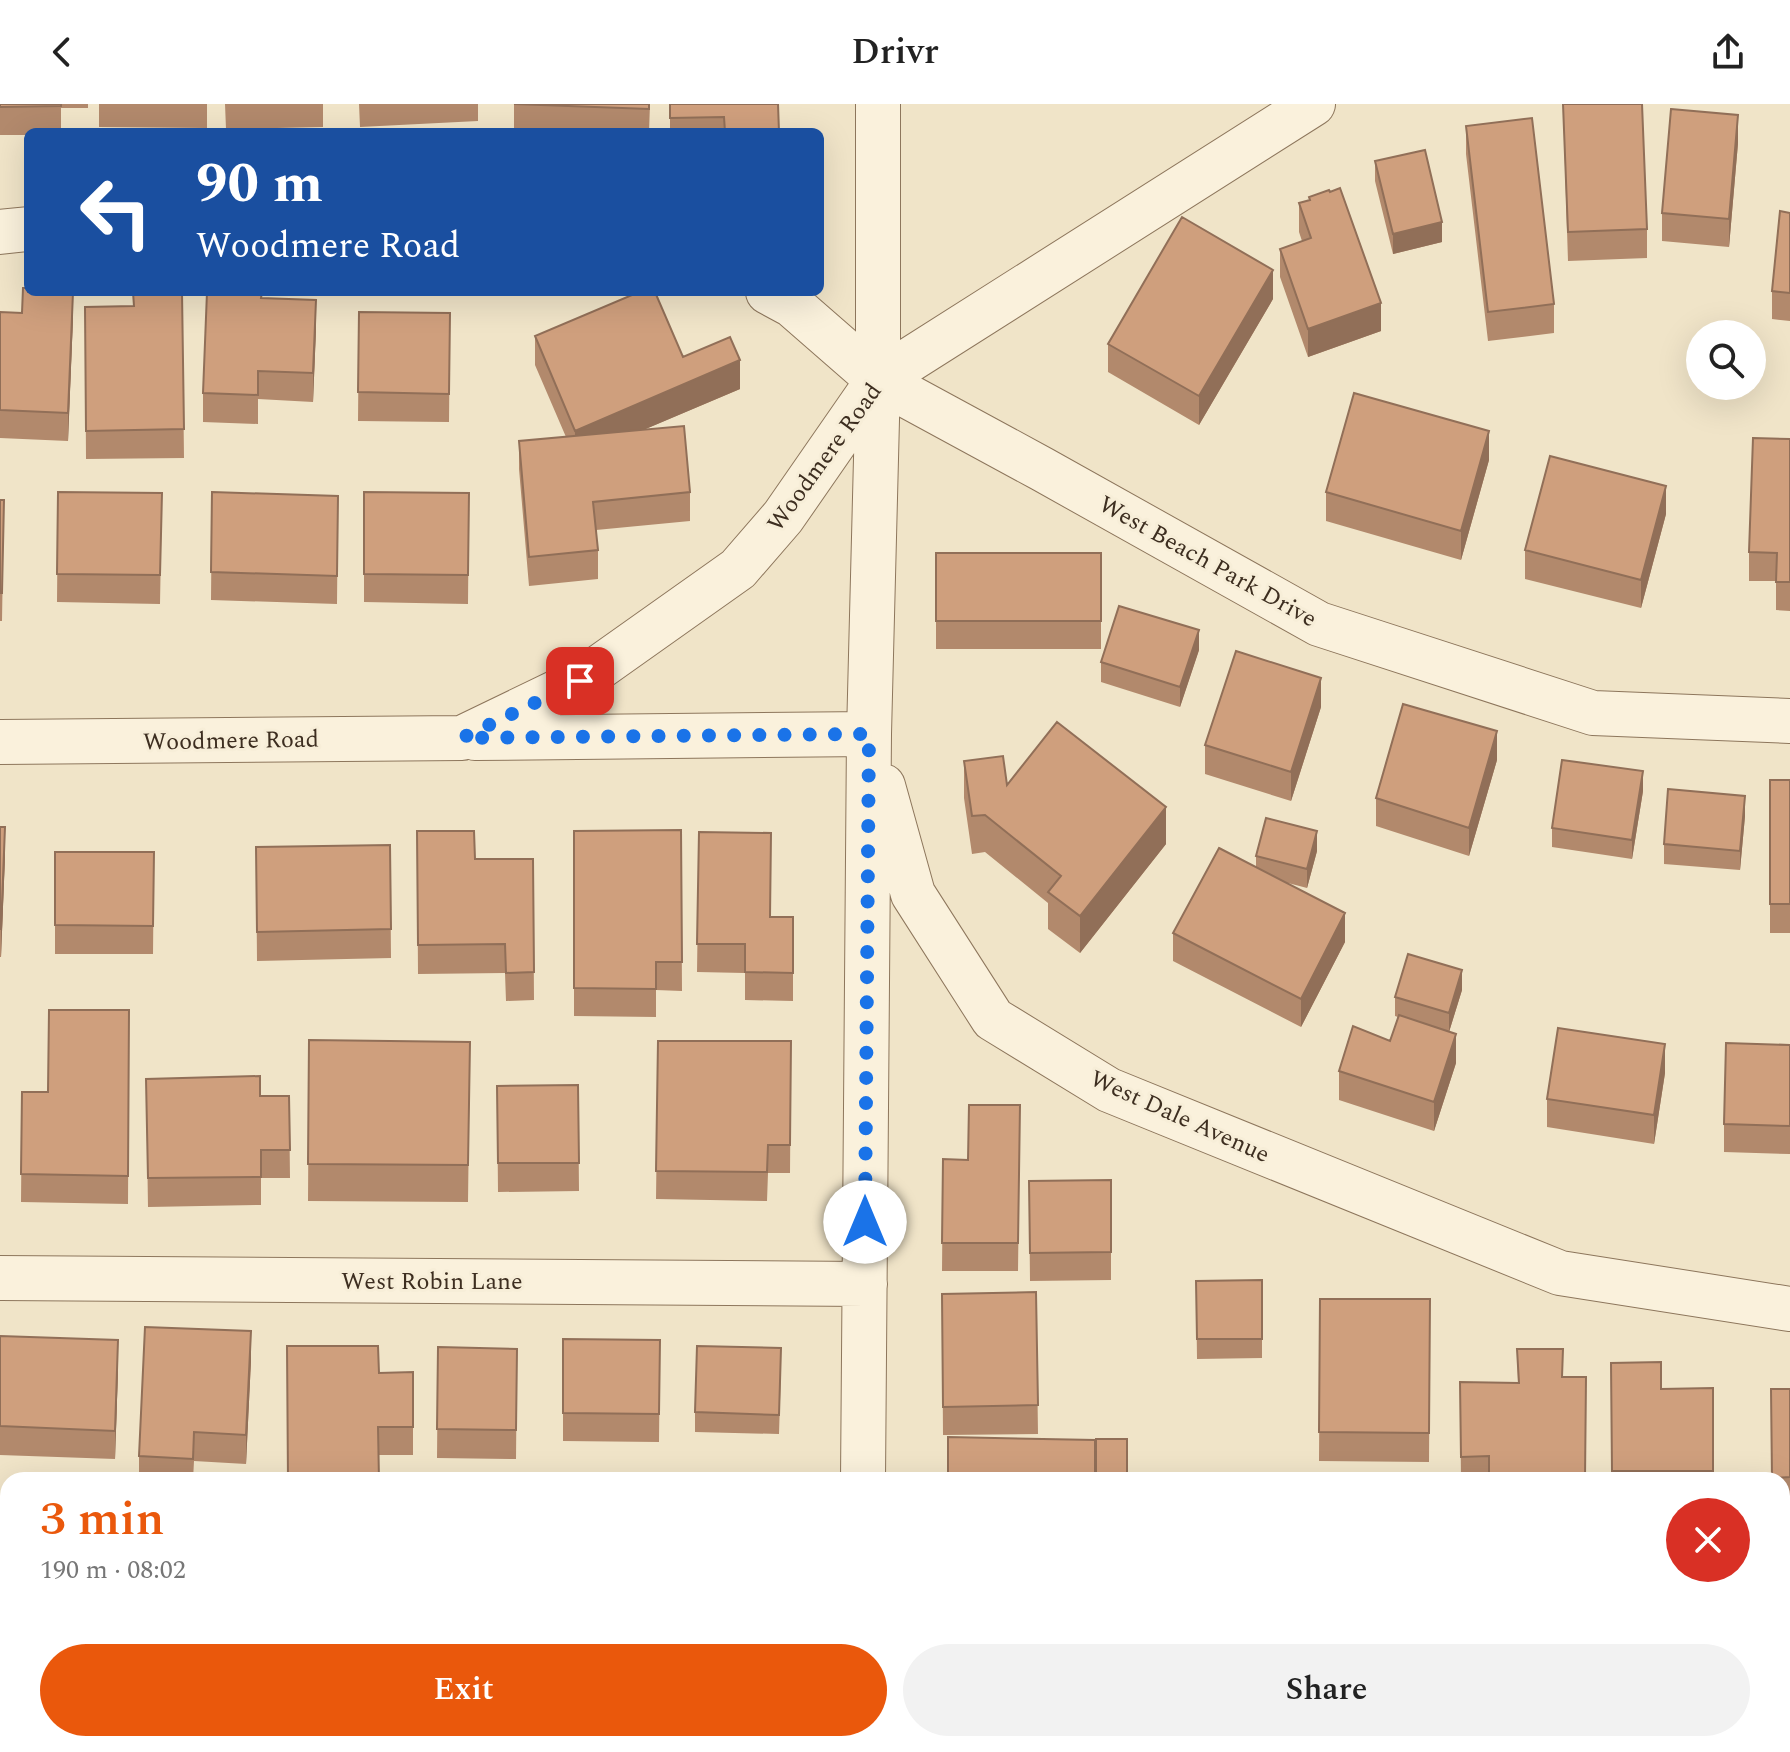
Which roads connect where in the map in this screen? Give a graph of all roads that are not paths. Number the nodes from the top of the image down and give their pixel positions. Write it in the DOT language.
graph roads {
  1 [pos="878,104"];
  2 [pos="1313,104"];
  3 [pos="24,229"];
  4 [pos="0,232"];
  5 [pos="775,296"];
  6 [pos="878,380"];
  7 [pos="1790,721"];
  8 [pos="869,734"];
  9 [pos="462,738"];
  10 [pos="0,742"];
  11 [pos="0,1278"];
  12 [pos="865,1284"];
  13 [pos="1790,1309"];
  14 [pos="863,1472"];
  1 -- 6 [label="street"];
  2 -- 6 [label="street, Woodmere Road"];
  3 -- 4 [label="street"];
  5 -- 6 [label="street, West Beach Park Drive"];
  6 -- 7 [label="street, West Beach Park Drive"];
  6 -- 8 [label="street"];
  6 -- 9 [label="street, Woodmere Road"];
  8 -- 9 [label="street, Woodmere Road"];
  8 -- 12 [label="street"];
  8 -- 13 [label="street, West Dale Avenue"];
  9 -- 10 [label="street, Woodmere Road"];
  11 -- 12 [label="street, West Robin Lane"];
  12 -- 14 [label="street"];
}
